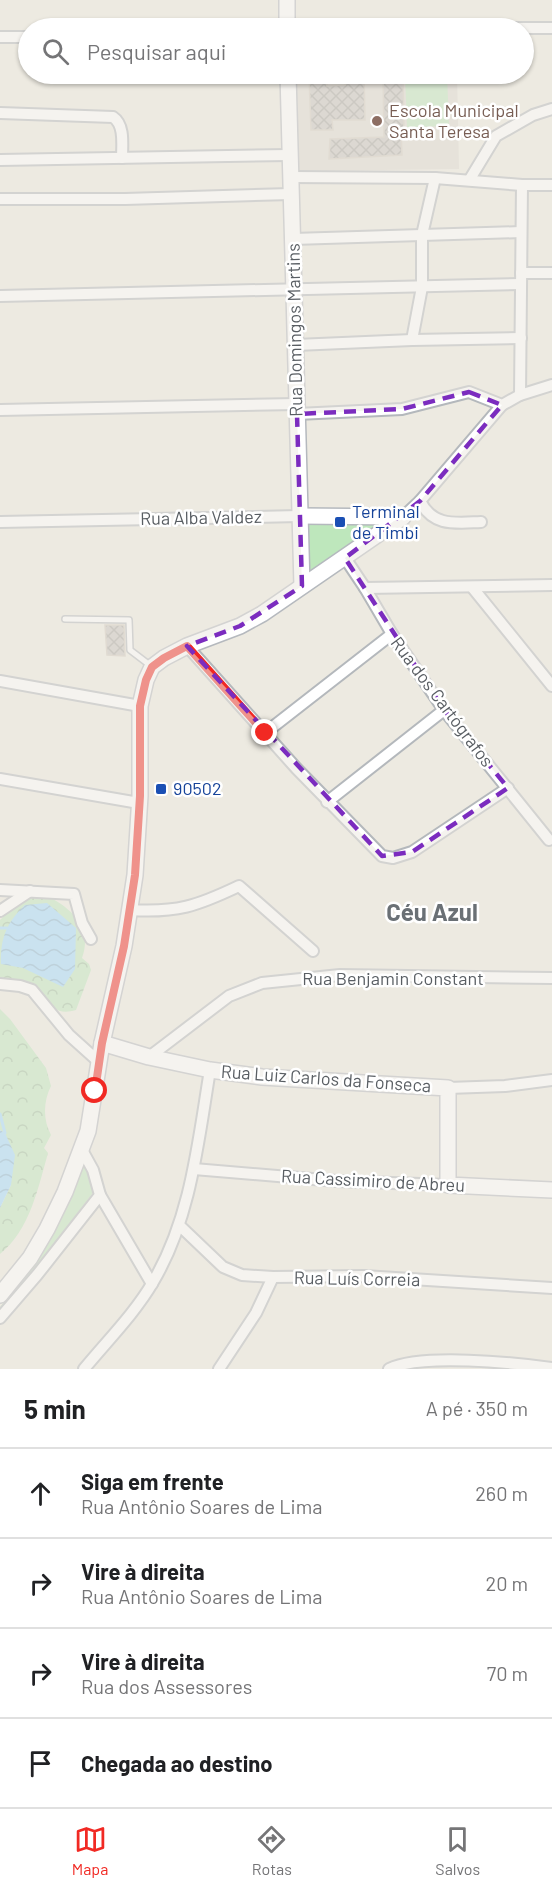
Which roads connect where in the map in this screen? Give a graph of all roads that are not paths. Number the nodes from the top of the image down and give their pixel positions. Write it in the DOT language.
graph roads {
  1 [pos="287,0"];
  2 [pos="287,18"];
  3 [pos="534,28"];
  4 [pos="552,28"];
  5 [pos="0,37"];
  6 [pos="18,37"];
  7 [pos="288,84"];
  8 [pos="552,109"];
  9 [pos="0,113"];
  10 [pos="289,155"];
  11 [pos="122,158"];
  12 [pos="0,160"];
  13 [pos="290,177"];
  14 [pos="435,178"];
  15 [pos="470,179"];
  16 [pos="522,185"];
  17 [pos="552,185"];
  18 [pos="291,194"];
  19 [pos="0,199"];
  20 [pos="521,232"];
  21 [pos="422,235"];
  22 [pos="293,239"];
  23 [pos="552,273"];
  24 [pos="521,279"];
  25 [pos="422,287"];
  26 [pos="294,290"];
  27 [pos="0,296"];
  28 [pos="521,338"];
  29 [pos="412,340"];
  30 [pos="296,345"];
  31 [pos="552,385"];
  32 [pos="520,395"];
  33 [pos="502,405"];
  34 [pos="297,409"];
  35 [pos="0,410"];
  36 [pos="420,501"];
  37 [pos="300,516"];
  38 [pos="403,517"];
  39 [pos="0,522"];
  40 [pos="481,522"];
  41 [pos="345,558"];
  42 [pos="552,585"];
  43 [pos="302,586"];
  44 [pos="472,587"];
  45 [pos="365,588"];
  46 [pos="65,619"];
  47 [pos="392,634"];
  48 [pos="187,646"];
  49 [pos="152,667"];
  50 [pos="0,681"];
  51 [pos="552,686"];
  52 [pos="140,706"];
  53 [pos="444,710"];
  54 [pos="265,733"];
  55 [pos="0,779"];
  56 [pos="508,788"];
  57 [pos="327,802"];
  58 [pos="139,803"];
  59 [pos="549,840"];
  60 [pos="0,890"];
  61 [pos="30,891"];
  62 [pos="130,910"];
  63 [pos="0,911"];
  64 [pos="90,939"];
  65 [pos="314,951"];
  66 [pos="552,978"];
  67 [pos="0,984"];
  68 [pos="102,1043"];
  69 [pos="149,1057"];
  70 [pos="99,1062"];
  71 [pos="210,1070"];
  72 [pos="552,1080"];
  73 [pos="448,1088"];
  74 [pos="82,1150"];
  75 [pos="194,1169"];
  76 [pos="448,1185"];
  77 [pos="552,1190"];
  78 [pos="100,1195"];
  79 [pos="180,1226"];
  80 [pos="273,1277"];
  81 [pos="152,1284"];
  82 [pos="552,1288"];
  83 [pos="0,1295"];
  84 [pos="0,1318"];
  85 [pos="419,1365"];
  86 [pos="552,1368"];
  87 [pos="84,1369"];
  88 [pos="219,1369"];
  89 [pos="389,1369"];
  1 -- 2 [label="street"];
  3 -- 4 [label="street"];
  5 -- 6 [label="street"];
  7 -- 10 [label="street, Rua Domingos Martins"];
  8 -- 15 [label="street"];
  9 -- 11 [label="street"];
  10 -- 11 [label="street"];
  10 -- 13 [label="street, Rua Domingos Martins"];
  11 -- 12 [label="street"];
  13 -- 14 [label="street"];
  13 -- 18 [label="street, Rua Domingos Martins"];
  14 -- 15 [label="street"];
  14 -- 21 [label="street"];
  15 -- 16 [label="street"];
  16 -- 17 [label="street"];
  16 -- 20 [label="street"];
  18 -- 19 [label="street"];
  18 -- 22 [label="street, Rua Domingos Martins"];
  20 -- 21 [label="street"];
  20 -- 24 [label="street"];
  21 -- 22 [label="street"];
  21 -- 25 [label="street"];
  22 -- 26 [label="street, Rua Domingos Martins"];
  23 -- 24 [label="street"];
  24 -- 25 [label="street"];
  24 -- 28 [label="street"];
  25 -- 26 [label="street"];
  25 -- 29 [label="street"];
  26 -- 27 [label="street"];
  26 -- 30 [label="street, Rua Domingos Martins"];
  28 -- 29 [label="street"];
  28 -- 32 [label="street"];
  29 -- 30 [label="street"];
  30 -- 34 [label="street, Rua Domingos Martins"];
  31 -- 32 [label="street"];
  32 -- 33 [label="street"];
  33 -- 34 [label="street"];
  33 -- 36 [label="street"];
  34 -- 35 [label="street"];
  34 -- 37 [label="street, Rua Domingos Martins"];
  36 -- 38 [label="street"];
  36 -- 40 [label="street"];
  37 -- 38 [label="street, Rua Alba Valdez"];
  37 -- 39 [label="street, Rua Alba Valdez"];
  37 -- 43 [label="street, Rua Domingos Martins"];
  38 -- 41 [label="street"];
  41 -- 43 [label="street"];
  41 -- 45 [label="street, Rua dos Cartógrafos"];
  42 -- 44 [label="street"];
  43 -- 48 [label="street"];
  44 -- 45 [label="street"];
  44 -- 51 [label="street"];
  45 -- 47 [label="street, Rua dos Cartógrafos"];
  46 -- 49 [label="lane"];
  47 -- 53 [label="street, Rua dos Cartógrafos"];
  47 -- 54 [label="street"];
  48 -- 49 [label="street"];
  48 -- 54 [label="street"];
  49 -- 52 [label="street"];
  50 -- 52 [label="street"];
  52 -- 58 [label="street"];
  53 -- 56 [label="street, Rua dos Cartógrafos"];
  53 -- 57 [label="street"];
  54 -- 57 [label="street"];
  55 -- 58 [label="street"];
  56 -- 57 [label="street"];
  56 -- 59 [label="street, Rua dos Cartógrafos"];
  58 -- 62 [label="street"];
  60 -- 61 [label="street"];
  61 -- 63 [label="street"];
  61 -- 64 [label="street"];
  62 -- 65 [label="street"];
  62 -- 68 [label="street"];
  66 -- 69 [label="street, Rua Benjamin Constant"];
  67 -- 70 [label="street"];
  68 -- 69 [label="street, Rua Luiz Carlos da Fonseca"];
  68 -- 70 [label="street"];
  69 -- 71 [label="street, Rua Luiz Carlos da Fonseca"];
  70 -- 74 [label="street"];
  71 -- 73 [label="street, Rua Luiz Carlos da Fonseca"];
  71 -- 75 [label="street"];
  72 -- 73 [label="street, Rua Luiz Carlos da Fonseca"];
  73 -- 76 [label="street"];
  74 -- 78 [label="street"];
  74 -- 83 [label="street"];
  75 -- 76 [label="street, Rua Cassimiro de Abreu"];
  75 -- 79 [label="street"];
  76 -- 77 [label="street, Rua Cassimiro de Abreu"];
  78 -- 81 [label="street"];
  78 -- 84 [label="street"];
  79 -- 80 [label="street, Rua Luís Correia"];
  79 -- 81 [label="street"];
  80 -- 82 [label="street, Rua Luís Correia"];
  80 -- 88 [label="street"];
  81 -- 87 [label="street"];
  85 -- 86 [label="street"];
  85 -- 89 [label="street"];
}
